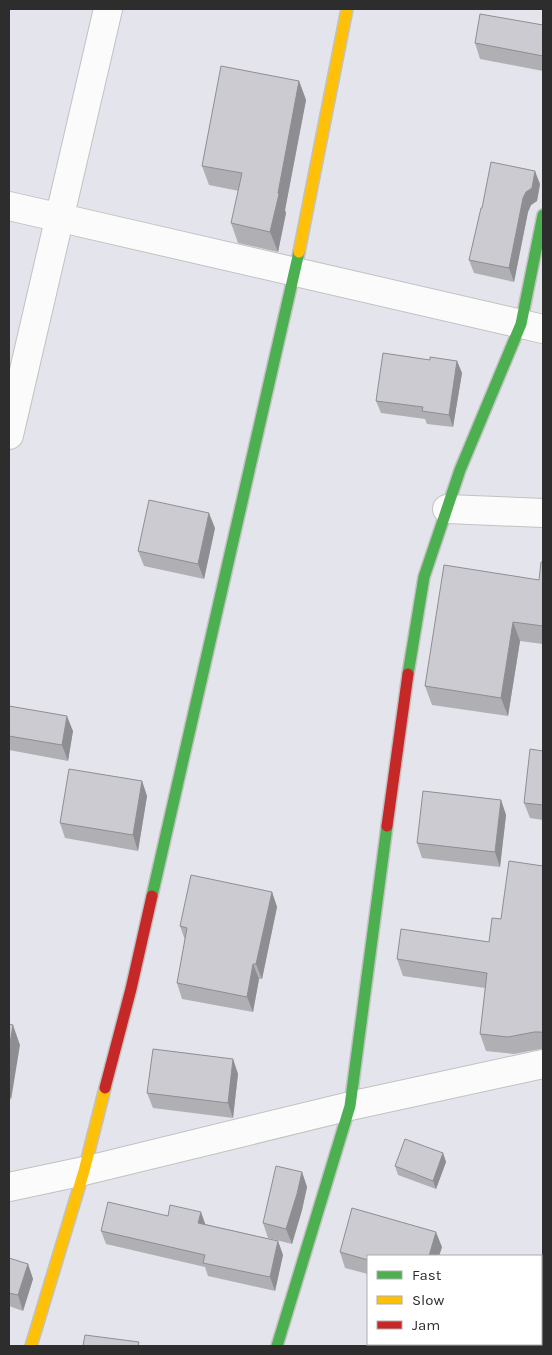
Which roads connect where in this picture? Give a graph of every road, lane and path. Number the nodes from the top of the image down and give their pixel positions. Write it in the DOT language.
graph roads {
  1 [pos="108,9"];
  2 [pos="347,9"];
  3 [pos="9,206"];
  4 [pos="543,215"];
  5 [pos="60,216"];
  6 [pos="295,271"];
  7 [pos="532,327"];
  8 [pos="9,435"];
  9 [pos="447,509"];
  10 [pos="543,513"];
  11 [pos="543,1064"];
  12 [pos="350,1106"];
  13 [pos="84,1171"];
  14 [pos="9,1187"];
  15 [pos="31,1346"];
  16 [pos="277,1346"];
  1 -- 5 [label="street"];
  2 -- 6 [label="street"];
  3 -- 5 [label="street"];
  4 -- 7 [label="street"];
  5 -- 6 [label="street"];
  5 -- 8 [label="street"];
  6 -- 7 [label="street"];
  6 -- 13 [label="street"];
  7 -- 9 [label="street"];
  9 -- 10 [label="street"];
  9 -- 12 [label="street"];
  11 -- 12 [label="street"];
  12 -- 13 [label="street"];
  12 -- 16 [label="street"];
  13 -- 14 [label="street"];
  13 -- 15 [label="street"];
}
